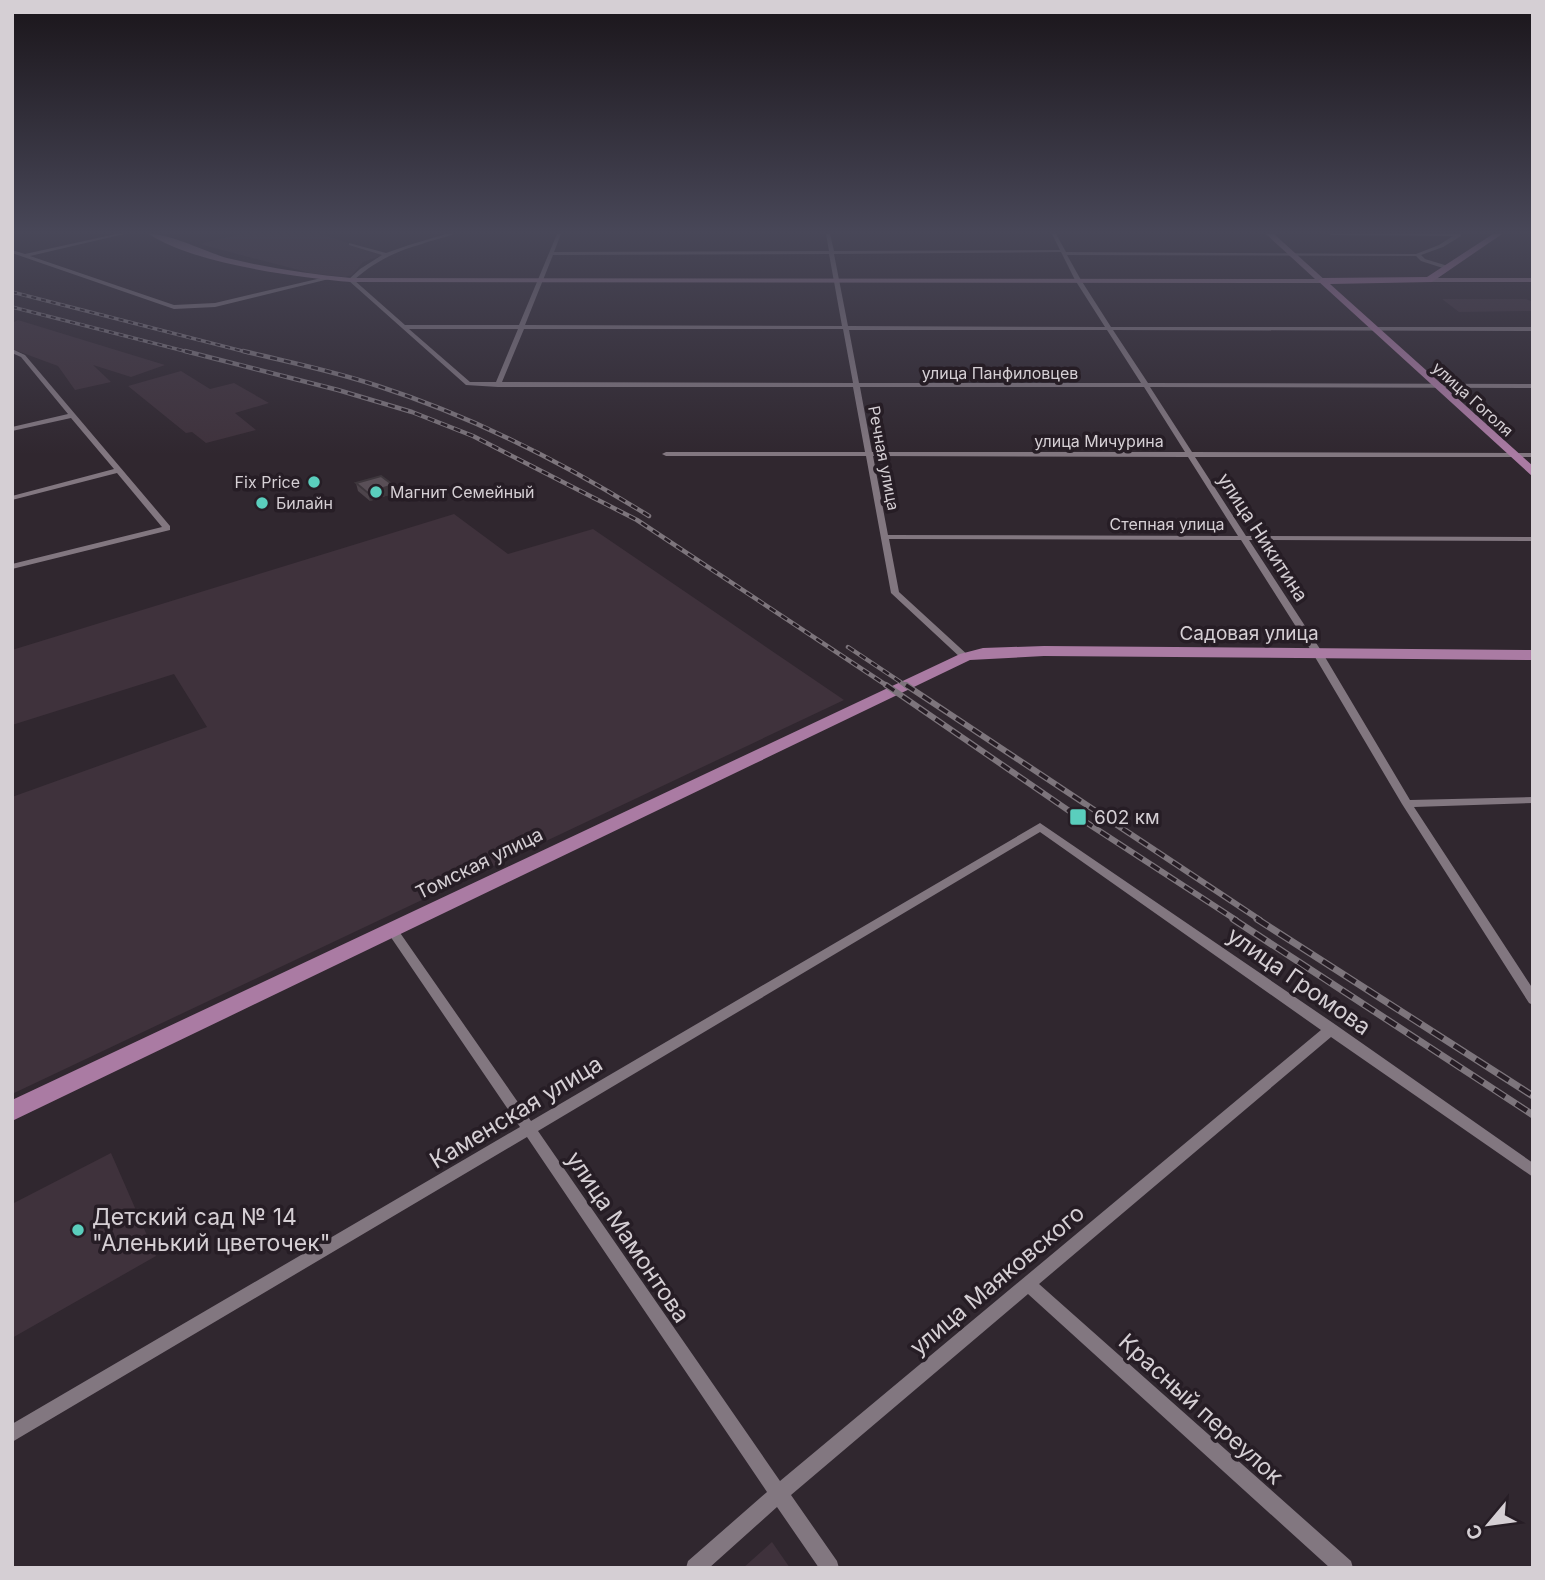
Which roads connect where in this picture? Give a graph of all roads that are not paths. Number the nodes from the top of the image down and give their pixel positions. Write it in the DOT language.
graph roads {
  1 [pos="382,308"];
  2 [pos="530,308"];
  3 [pos="841,308"];
  4 [pos="1096,308"];
  5 [pos="1350,308"];
  6 [pos="402,327"];
  7 [pos="522,327"];
  8 [pos="845,329"];
  9 [pos="1109,329"];
  10 [pos="1372,329"];
  11 [pos="1533,329"];
  12 [pos="12,351"];
  13 [pos="498,385"];
  14 [pos="1533,386"];
  15 [pos="856,387"];
  16 [pos="1146,387"];
  17 [pos="1436,387"];
  18 [pos="74,415"];
  19 [pos="12,429"];
  20 [pos="666,454"];
  21 [pos="869,454"];
  22 [pos="1511,454"];
  23 [pos="1190,455"];
  24 [pos="1533,455"];
  25 [pos="119,470"];
  26 [pos="1533,473"];
  27 [pos="12,498"];
  28 [pos="885,537"];
  29 [pos="1243,538"];
  30 [pos="1533,539"];
  31 [pos="12,567"];
  32 [pos="1317,652"];
  33 [pos="1533,655"];
  34 [pos="965,657"];
  35 [pos="1533,800"];
  36 [pos="1407,804"];
  37 [pos="1040,827"];
  38 [pos="392,930"];
  39 [pos="1533,1000"];
  40 [pos="1331,1029"];
  41 [pos="12,1111"];
  42 [pos="529,1131"];
  43 [pos="1533,1171"];
  44 [pos="1028,1284"];
  45 [pos="12,1434"];
  46 [pos="777,1495"];
  47 [pos="695,1568"];
  48 [pos="830,1568"];
  49 [pos="1344,1568"];
  1 -- 6 [label="street"];
  2 -- 7 [label="street"];
  3 -- 8 [label="street, Речная улица"];
  4 -- 9 [label="street, улица Никитина"];
  5 -- 10 [label="main road, улица Гоголя"];
  6 -- 7 [label="street"];
  6 -- 13 [label="street, улица Панфиловцев"];
  7 -- 8 [label="street"];
  7 -- 13 [label="street"];
  8 -- 9 [label="street"];
  8 -- 15 [label="street, Речная улица"];
  9 -- 10 [label="street"];
  9 -- 16 [label="street, улица Никитина"];
  10 -- 11 [label="street"];
  10 -- 17 [label="main road, улица Гоголя"];
  12 -- 18 [label="street"];
  13 -- 15 [label="street, улица Панфиловцев"];
  14 -- 17 [label="street, улица Панфиловцев"];
  15 -- 16 [label="street, улица Панфиловцев"];
  15 -- 21 [label="street, Речная улица"];
  16 -- 17 [label="street, улица Панфиловцев"];
  16 -- 23 [label="street, улица Никитина"];
  17 -- 22 [label="main road, улица Гоголя"];
  18 -- 19 [label="street"];
  18 -- 25 [label="street"];
  20 -- 21 [label="street, улица Мичурина"];
  21 -- 23 [label="street, улица Мичурина"];
  21 -- 28 [label="street, Речная улица"];
  22 -- 23 [label="street, улица Мичурина"];
  22 -- 24 [label="street, улица Мичурина"];
  22 -- 26 [label="main road, улица Гоголя"];
  23 -- 29 [label="street, улица Никитина"];
  25 -- 27 [label="street"];
  25 -- 31 [label="street"];
  28 -- 29 [label="street, Степная улица"];
  28 -- 34 [label="street, Речная улица"];
  29 -- 30 [label="street, Степная улица"];
  29 -- 32 [label="street, улица Никитина"];
  32 -- 33 [label="main road, Садовая улица"];
  32 -- 34 [label="main road, Садовая улица"];
  32 -- 36 [label="street, улица Никитина"];
  34 -- 38 [label="main road, Томская улица"];
  35 -- 36 [label="street"];
  36 -- 39 [label="street, улица Никитина"];
  37 -- 40 [label="street, улица Громова"];
  37 -- 42 [label="street, Каменская улица"];
  38 -- 41 [label="main road, Томская улица"];
  38 -- 42 [label="street, улица Мамонтова"];
  40 -- 43 [label="street, улица Громова"];
  40 -- 44 [label="street, улица Маяковского"];
  42 -- 45 [label="street, Каменская улица"];
  42 -- 46 [label="street, улица Мамонтова"];
  44 -- 46 [label="street, улица Маяковского"];
  44 -- 49 [label="street, Красный переулок"];
  46 -- 47 [label="street, улица Маяковского"];
  46 -- 48 [label="street, улица Мамонтова"];
}
